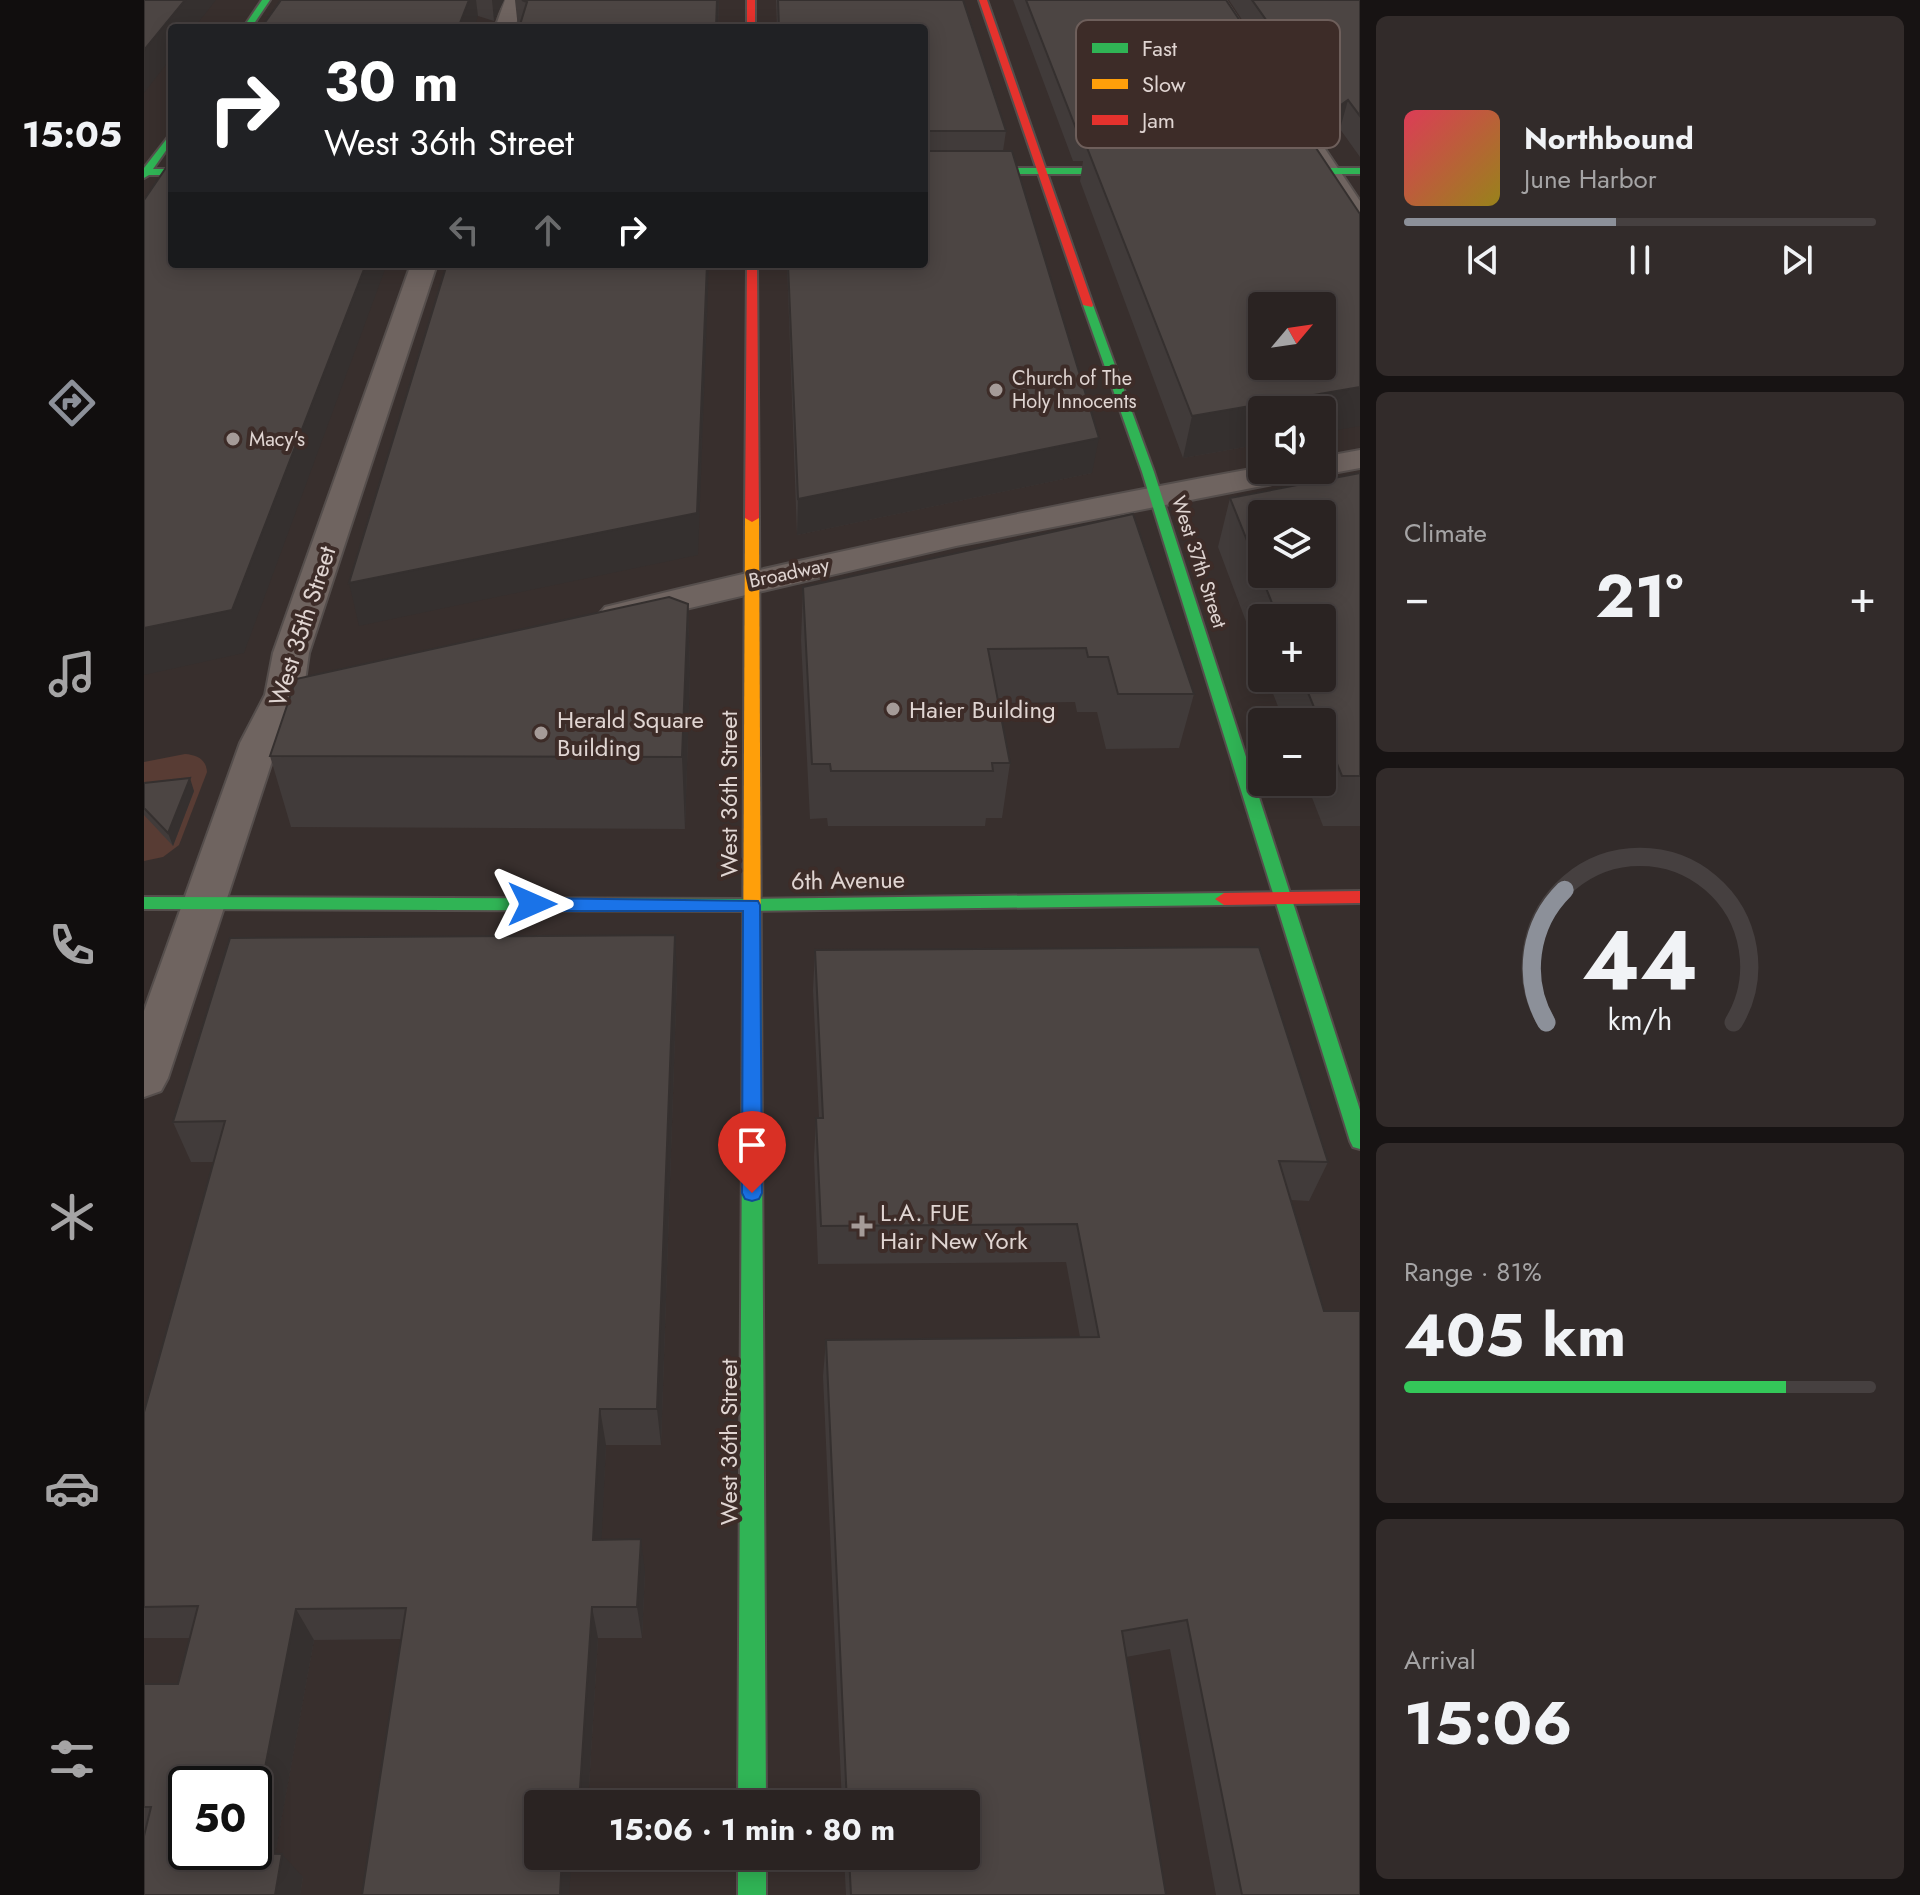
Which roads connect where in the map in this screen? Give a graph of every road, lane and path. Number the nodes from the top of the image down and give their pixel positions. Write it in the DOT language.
graph roads {
  1 [pos="266,0"];
  2 [pos="514,0"];
  3 [pos="751,0"];
  4 [pos="983,0"];
  5 [pos="1216,0"];
  6 [pos="1229,20"];
  7 [pos="250,24"];
  8 [pos="506,24"];
  9 [pos="751,24"];
  10 [pos="168,141"];
  11 [pos="1313,148"];
  12 [pos="928,171"];
  13 [pos="1040,171"];
  14 [pos="1163,171"];
  15 [pos="1250,171"];
  16 [pos="1328,171"];
  17 [pos="1360,171"];
  18 [pos="168,172"];
  19 [pos="145,173"];
  20 [pos="1360,219"];
  21 [pos="423,268"];
  22 [pos="752,268"];
  23 [pos="1360,459"];
  24 [pos="1336,463"];
  25 [pos="1248,479"];
  26 [pos="1155,496"];
  27 [pos="752,580"];
  28 [pos="583,623"];
  29 [pos="1284,897"];
  30 [pos="1360,897"];
  31 [pos="144,903"];
  32 [pos="204,904"];
  33 [pos="751,905"];
  34 [pos="144,1078"];
  35 [pos="1360,1141"];
  36 [pos="752,1790"];
  37 [pos="752,1870"];
  38 [pos="752,1895"];
  1 -- 7 [label="main road"];
  2 -- 8 [label="street"];
  3 -- 9 [label="main road"];
  4 -- 13 [label="main road, West 37th Street"];
  5 -- 6 [label="street"];
  10 -- 19 [label="main road"];
  11 -- 16 [label="street"];
  12 -- 13 [label="main road"];
  13 -- 14 [label="main road"];
  13 -- 26 [label="main road, West 37th Street"];
  15 -- 16 [label="main road"];
  16 -- 17 [label="main road"];
  16 -- 20 [label="street"];
  18 -- 19 [label="main road"];
  21 -- 32 [label="street, West 35th Street"];
  22 -- 27 [label="main road, West 36th Street"];
  23 -- 24 [label="street"];
  25 -- 26 [label="street, Broadway"];
  26 -- 27 [label="street, Broadway"];
  26 -- 29 [label="main road, West 37th Street"];
  27 -- 28 [label="street, Broadway"];
  27 -- 33 [label="main road, West 36th Street"];
  29 -- 30 [label="main road, 6th Avenue"];
  29 -- 33 [label="main road, 6th Avenue"];
  29 -- 35 [label="main road, West 37th Street"];
  31 -- 32 [label="main road, 6th Avenue"];
  32 -- 33 [label="main road, 6th Avenue"];
  32 -- 34 [label="street, West 35th Street"];
  33 -- 36 [label="main road, West 36th Street"];
  37 -- 38 [label="main road"];
}
